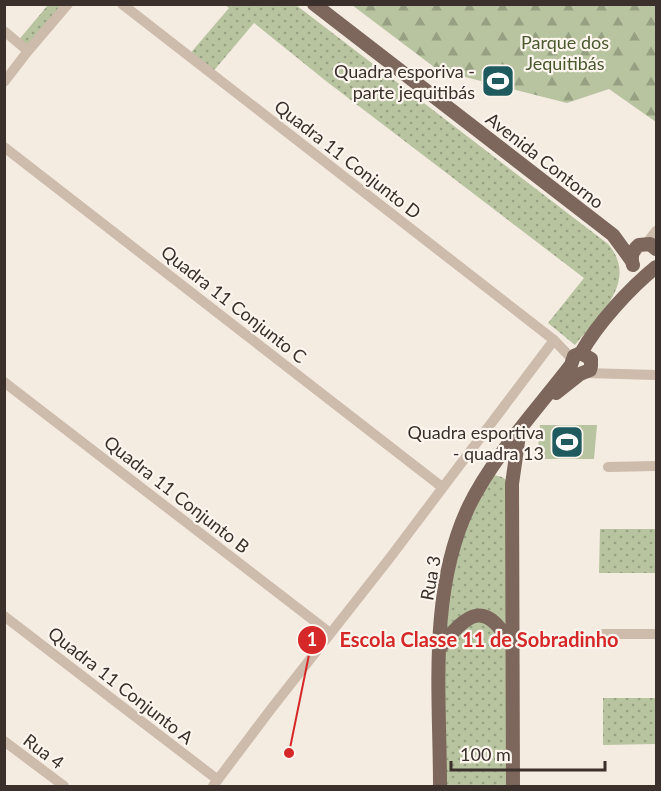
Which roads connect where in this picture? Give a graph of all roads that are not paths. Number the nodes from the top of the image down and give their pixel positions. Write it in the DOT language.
graph roads {
  1 [pos="68,4"];
  2 [pos="122,4"];
  3 [pos="314,4"];
  4 [pos="4,32"];
  5 [pos="28,51"];
  6 [pos="4,82"];
  7 [pos="4,147"];
  8 [pos="657,231"];
  9 [pos="613,235"];
  10 [pos="649,245"];
  11 [pos="633,263"];
  12 [pos="654,269"];
  13 [pos="629,292"];
  14 [pos="554,340"];
  15 [pos="582,364"];
  16 [pos="657,375"];
  17 [pos="4,382"];
  18 [pos="520,430"];
  19 [pos="609,466"];
  20 [pos="657,466"];
  21 [pos="487,477"];
  22 [pos="512,484"];
  23 [pos="442,487"];
  24 [pos="4,616"];
  25 [pos="330,633"];
  26 [pos="601,633"];
  27 [pos="657,634"];
  28 [pos="440,649"];
  29 [pos="513,649"];
  30 [pos="4,741"];
  31 [pos="216,783"];
  32 [pos="64,786"];
  33 [pos="440,786"];
  34 [pos="513,786"];
  1 -- 5 [label="street"];
  2 -- 14 [label="street, Quadra 11 Conjunto D"];
  3 -- 9 [label="main road, Avenida Contorno"];
  4 -- 5 [label="street"];
  5 -- 6 [label="street"];
  7 -- 23 [label="street, Quadra 11 Conjunto C"];
  8 -- 10 [label="street"];
  9 -- 10 [label="main road, Avenida Contorno"];
  9 -- 11 [label="main road, Avenida Contorno"];
  10 -- 11 [label="main road"];
  11 -- 12 [label="main road"];
  11 -- 13 [label="main road"];
  12 -- 13 [label="main road"];
  13 -- 15 [label="main road"];
  14 -- 15 [label="street, Quadra 11 Conjunto D"];
  14 -- 23 [label="street"];
  15 -- 16 [label="street"];
  15 -- 18 [label="main road, Rua 3"];
  17 -- 25 [label="street, Quadra 11 Conjunto B"];
  18 -- 21 [label="main road, Rua 3"];
  18 -- 22 [label="main road"];
  19 -- 20 [label="street"];
  21 -- 22 [label="main road"];
  21 -- 28 [label="main road, Rua 3"];
  22 -- 29 [label="main road"];
  23 -- 25 [label="street"];
  24 -- 31 [label="street, Quadra 11 Conjunto A"];
  25 -- 31 [label="street"];
  26 -- 27 [label="street"];
  28 -- 29 [label="main road"];
  28 -- 33 [label="main road, Rua 3"];
  29 -- 34 [label="main road"];
  30 -- 32 [label="street, Rua 4"];
}
